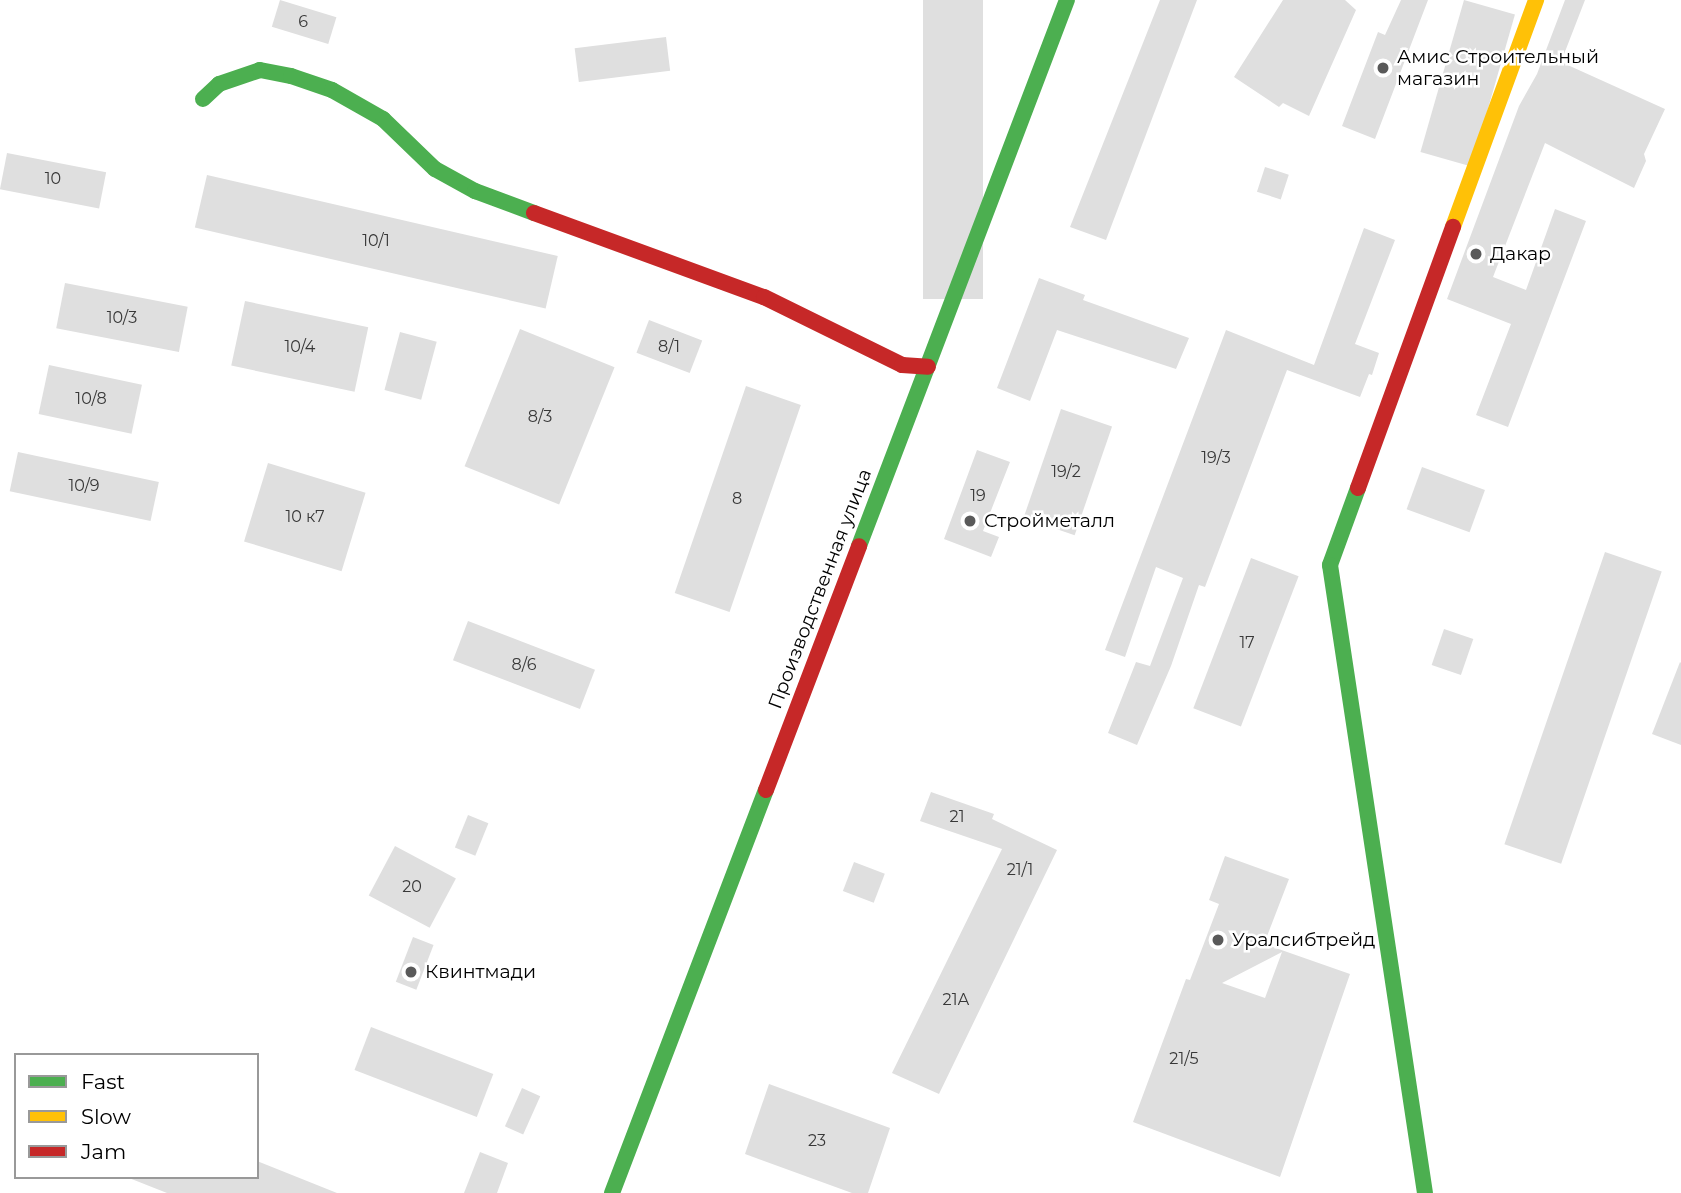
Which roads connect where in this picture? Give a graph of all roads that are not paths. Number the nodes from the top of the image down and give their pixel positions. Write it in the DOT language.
graph roads {
  1 [pos="1067,0"];
  2 [pos="1536,0"];
  3 [pos="203,99"];
  4 [pos="929,368"];
  5 [pos="612,1193"];
  6 [pos="1425,1193"];
  1 -- 4 [label="street, Производственная улица"];
  2 -- 6 [label="street"];
  3 -- 4 [label="street"];
  4 -- 5 [label="street, Производственная улица"];
}
